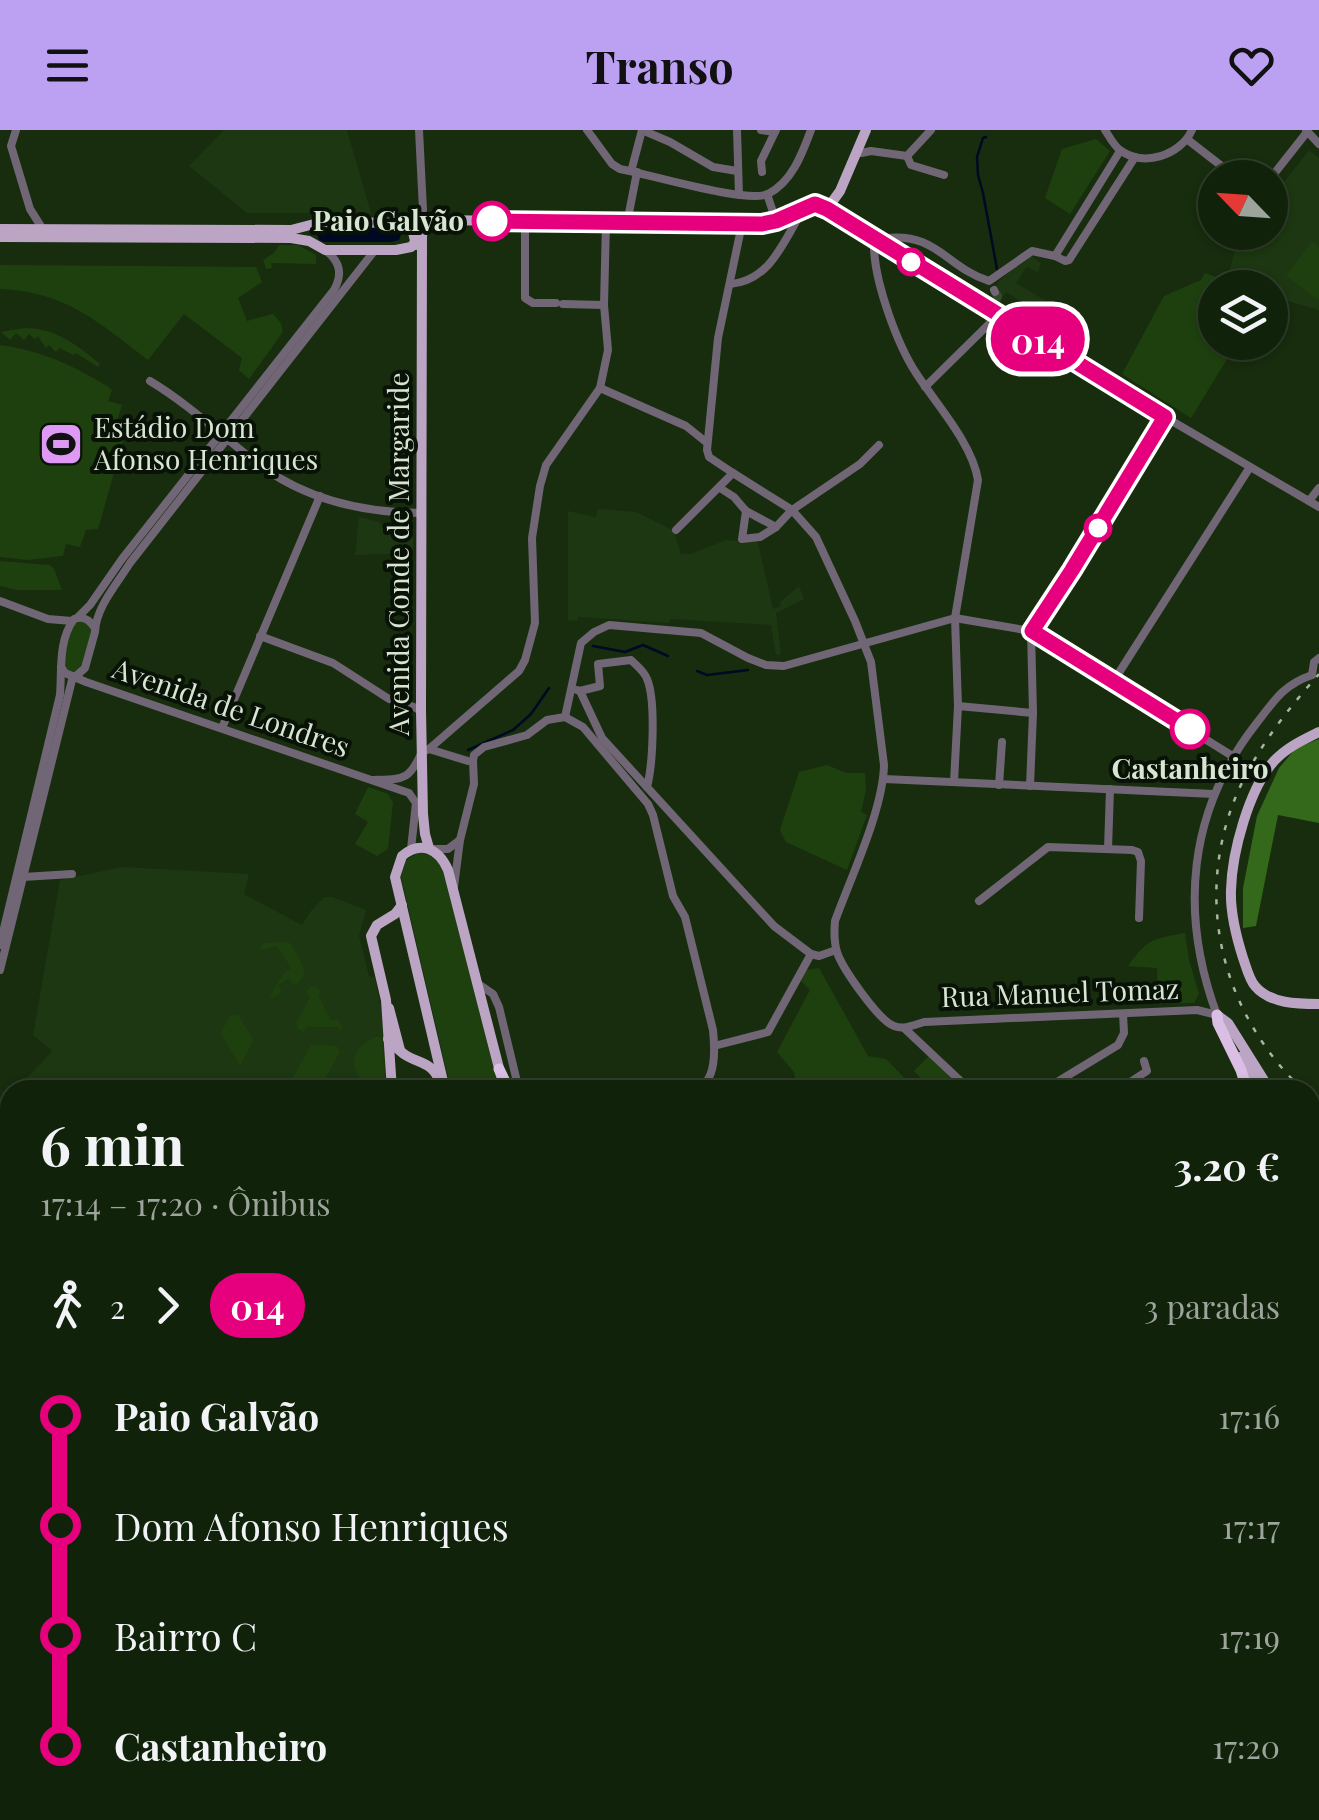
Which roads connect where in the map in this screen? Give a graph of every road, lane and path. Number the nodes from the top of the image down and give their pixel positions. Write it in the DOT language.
graph roads {
  1 [pos="16,130"];
  2 [pos="419,130"];
  3 [pos="587,130"];
  4 [pos="642,130"];
  5 [pos="738,130"];
  6 [pos="762,130"];
  7 [pos="811,130"];
  8 [pos="866,130"];
  9 [pos="932,130"];
  10 [pos="1105,130"];
  11 [pos="1192,130"];
  12 [pos="775,131"];
  13 [pos="1306,131"];
  14 [pos="1188,140"];
  15 [pos="1319,144"];
  16 [pos="1120,151"];
  17 [pos="861,154"];
  18 [pos="908,156"];
  19 [pos="1135,157"];
  20 [pos="1214,160"];
  21 [pos="1284,160"];
  22 [pos="634,170"];
  23 [pos="749,174"];
  24 [pos="944,176"];
  25 [pos="767,194"];
  26 [pos="739,195"];
  27 [pos="30,208"];
  28 [pos="827,209"];
  29 [pos="796,213"];
  30 [pos="525,221"];
  31 [pos="776,221"];
  32 [pos="606,222"];
  33 [pos="408,223"];
  34 [pos="627,223"];
  35 [pos="742,224"];
  36 [pos="313,225"];
  37 [pos="21,228"];
  38 [pos="42,228"];
  39 [pos="0,229"];
  40 [pos="0,237"];
  41 [pos="419,240"];
  42 [pos="310,241"];
  43 [pos="883,244"];
  44 [pos="326,250"];
  45 [pos="375,250"];
  46 [pos="1055,256"];
  47 [pos="730,284"];
  48 [pos="604,305"];
  49 [pos="992,320"];
  50 [pos="150,381"];
  51 [pos="925,386"];
  52 [pos="600,388"];
  53 [pos="1165,417"];
  54 [pos="224,436"];
  55 [pos="706,443"];
  56 [pos="879,444"];
  57 [pos="1250,466"];
  58 [pos="733,474"];
  59 [pos="720,488"];
  60 [pos="1319,488"];
  61 [pos="320,496"];
  62 [pos="1309,502"];
  63 [pos="1319,507"];
  64 [pos="792,510"];
  65 [pos="746,512"];
  66 [pos="422,513"];
  67 [pos="776,527"];
  68 [pos="676,530"];
  69 [pos="0,601"];
  70 [pos="955,618"];
  71 [pos="75,619"];
  72 [pos="48,620"];
  73 [pos="94,627"];
  74 [pos="1032,631"];
  75 [pos="67,636"];
  76 [pos="260,636"];
  77 [pos="864,643"];
  78 [pos="1319,658"];
  79 [pos="60,667"];
  80 [pos="74,676"];
  81 [pos="86,682"];
  82 [pos="1113,682"];
  83 [pos="576,689"];
  84 [pos="66,696"];
  85 [pos="958,706"];
  86 [pos="421,711"];
  87 [pos="1032,713"];
  88 [pos="565,717"];
  89 [pos="222,728"];
  90 [pos="1319,732"];
  91 [pos="1002,742"];
  92 [pos="426,751"];
  93 [pos="1234,757"];
  94 [pos="468,761"];
  95 [pos="884,779"];
  96 [pos="373,780"];
  97 [pos="954,782"];
  98 [pos="1000,785"];
  99 [pos="1030,786"];
  100 [pos="647,787"];
  101 [pos="1110,790"];
  102 [pos="1214,794"];
  103 [pos="460,840"];
  104 [pos="429,848"];
  105 [pos="411,849"];
  106 [pos="1108,849"];
  107 [pos="72,874"];
  108 [pos="22,877"];
  109 [pos="454,892"];
  110 [pos="979,901"];
  111 [pos="402,905"];
  112 [pos="1140,918"];
  113 [pos="0,945"];
  114 [pos="836,950"];
  115 [pos="811,954"];
  116 [pos="0,970"];
  117 [pos="477,983"];
  118 [pos="386,1000"];
  119 [pos="1319,1004"];
  120 [pos="1123,1014"];
  121 [pos="1217,1015"];
  122 [pos="904,1028"];
  123 [pos="388,1039"];
  124 [pos="714,1046"];
  125 [pos="400,1050"];
  126 [pos="416,1059"];
  127 [pos="1144,1061"];
  128 [pos="499,1069"];
  129 [pos="391,1080"];
  130 [pos="394,1080"];
  131 [pos="440,1080"];
  132 [pos="442,1080"];
  133 [pos="503,1080"];
  134 [pos="516,1080"];
  135 [pos="708,1080"];
  136 [pos="959,1080"];
  137 [pos="1060,1080"];
  138 [pos="1132,1080"];
  139 [pos="1244,1080"];
  140 [pos="1260,1080"];
  141 [pos="1263,1080"];
  1 -- 27 [label="street"];
  2 -- 33 [label="street"];
  3 -- 22 [label="street"];
  4 -- 22 [label="street"];
  4 -- 23 [label="street"];
  5 -- 23 [label="street"];
  6 -- 12 [label="street"];
  7 -- 25 [label="street"];
  8 -- 28 [label="main road"];
  9 -- 18 [label="street"];
  10 -- 16 [label="street"];
  11 -- 14 [label="street"];
  12 -- 23 [label="street"];
  13 -- 15 [label="street"];
  13 -- 21 [label="street"];
  14 -- 19 [label="street"];
  14 -- 20 [label="street"];
  16 -- 19 [label="street"];
  16 -- 46 [label="street"];
  17 -- 18 [label="street"];
  18 -- 24 [label="street"];
  19 -- 46 [label="street"];
  22 -- 26 [label="street"];
  22 -- 34 [label="street"];
  23 -- 26 [label="street"];
  25 -- 26 [label="street"];
  25 -- 31 [label="street"];
  27 -- 37 [label="street"];
  27 -- 38 [label="street"];
  28 -- 29 [label="main road"];
  28 -- 43 [label="street"];
  29 -- 31 [label="main road"];
  29 -- 47 [label="street"];
  30 -- 32 [label="main road"];
  30 -- 41 [label="main road"];
  30 -- 48 [label="street"];
  31 -- 35 [label="main road"];
  32 -- 34 [label="main road"];
  32 -- 48 [label="street"];
  33 -- 36 [label="main road"];
  33 -- 41 [label="main road, Avenida Conde de Margaride"];
  34 -- 35 [label="main road"];
  35 -- 47 [label="street"];
  36 -- 38 [label="main road"];
  36 -- 42 [label="main road"];
  37 -- 38 [label="main road"];
  37 -- 39 [label="main road"];
  40 -- 42 [label="main road"];
  41 -- 45 [label="main road"];
  41 -- 66 [label="main road, Avenida Conde de Margaride"];
  42 -- 44 [label="main road"];
  43 -- 46 [label="street"];
  43 -- 51 [label="street"];
  43 -- 53 [label="street"];
  44 -- 45 [label="main road"];
  44 -- 54 [label="street"];
  45 -- 54 [label="street"];
  47 -- 55 [label="street"];
  48 -- 52 [label="street"];
  49 -- 51 [label="street"];
  50 -- 54 [label="street"];
  51 -- 70 [label="street"];
  52 -- 55 [label="street"];
  52 -- 92 [label="street"];
  53 -- 57 [label="street"];
  53 -- 74 [label="street"];
  54 -- 61 [label="street"];
  54 -- 71 [label="street"];
  54 -- 73 [label="street"];
  55 -- 58 [label="street"];
  56 -- 64 [label="street"];
  57 -- 62 [label="street"];
  57 -- 82 [label="street"];
  58 -- 59 [label="street"];
  58 -- 64 [label="street"];
  59 -- 65 [label="street"];
  59 -- 68 [label="street"];
  60 -- 62 [label="street"];
  61 -- 66 [label="street"];
  61 -- 76 [label="street"];
  62 -- 63 [label="street"];
  64 -- 67 [label="street"];
  64 -- 77 [label="street"];
  65 -- 67 [label="street"];
  65 -- 67 [label="street"];
  66 -- 86 [label="main road, Avenida Conde de Margaride"];
  69 -- 72 [label="street"];
  70 -- 74 [label="street"];
  70 -- 77 [label="street"];
  70 -- 85 [label="street"];
  71 -- 72 [label="street"];
  71 -- 73 [label="street"];
  71 -- 75 [label="street"];
  72 -- 75 [label="street"];
  73 -- 80 [label="street"];
  74 -- 82 [label="street"];
  74 -- 87 [label="street"];
  75 -- 79 [label="street"];
  76 -- 86 [label="street"];
  76 -- 89 [label="street"];
  77 -- 83 [label="street"];
  77 -- 95 [label="street"];
  78 -- 93 [label="street"];
  79 -- 80 [label="street, Avenida de Londres"];
  79 -- 113 [label="street"];
  80 -- 81 [label="street, Avenida de Londres"];
  80 -- 84 [label="street"];
  81 -- 84 [label="street"];
  81 -- 89 [label="street, Avenida de Londres"];
  82 -- 93 [label="street"];
  83 -- 88 [label="street"];
  83 -- 100 [label="street"];
  83 -- 100 [label="street"];
  84 -- 108 [label="street"];
  85 -- 87 [label="street"];
  85 -- 97 [label="street"];
  86 -- 92 [label="main road, Avenida Conde de Margaride"];
  87 -- 99 [label="street"];
  88 -- 103 [label="street"];
  88 -- 124 [label="street"];
  89 -- 96 [label="street, Avenida de Londres"];
  90 -- 119 [label="main road"];
  91 -- 98 [label="street"];
  92 -- 94 [label="street"];
  92 -- 96 [label="street, Avenida de Londres"];
  92 -- 104 [label="main road, Avenida Conde de Margaride"];
  93 -- 102 [label="street"];
  95 -- 97 [label="street"];
  95 -- 114 [label="street"];
  96 -- 105 [label="street, Avenida de Londres"];
  97 -- 98 [label="street"];
  98 -- 99 [label="street"];
  99 -- 101 [label="street"];
  100 -- 115 [label="street"];
  101 -- 102 [label="street"];
  101 -- 106 [label="street"];
  102 -- 121 [label="street"];
  103 -- 104 [label="street"];
  103 -- 109 [label="street"];
  104 -- 105 [label="main road"];
  104 -- 109 [label="main road"];
  105 -- 111 [label="main road"];
  106 -- 110 [label="street"];
  106 -- 112 [label="street"];
  107 -- 108 [label="street"];
  108 -- 116 [label="street"];
  109 -- 117 [label="main road"];
  111 -- 118 [label="main road"];
  111 -- 132 [label="main road"];
  114 -- 115 [label="street"];
  114 -- 122 [label="street"];
  115 -- 124 [label="street"];
  117 -- 128 [label="main road"];
  117 -- 134 [label="street"];
  118 -- 123 [label="main road"];
  118 -- 125 [label="main road"];
  120 -- 121 [label="street, Rua Manuel Tomaz"];
  120 -- 122 [label="street, Rua Manuel Tomaz"];
  120 -- 137 [label="street"];
  121 -- 139 [label="highway"];
  121 -- 140 [label="main road"];
  121 -- 141 [label="main road"];
  122 -- 136 [label="street"];
  123 -- 125 [label="main road"];
  123 -- 129 [label="main road"];
  124 -- 135 [label="street"];
  125 -- 126 [label="main road"];
  126 -- 130 [label="main road"];
  126 -- 131 [label="main road"];
  127 -- 138 [label="street"];
  128 -- 133 [label="highway"];
}
